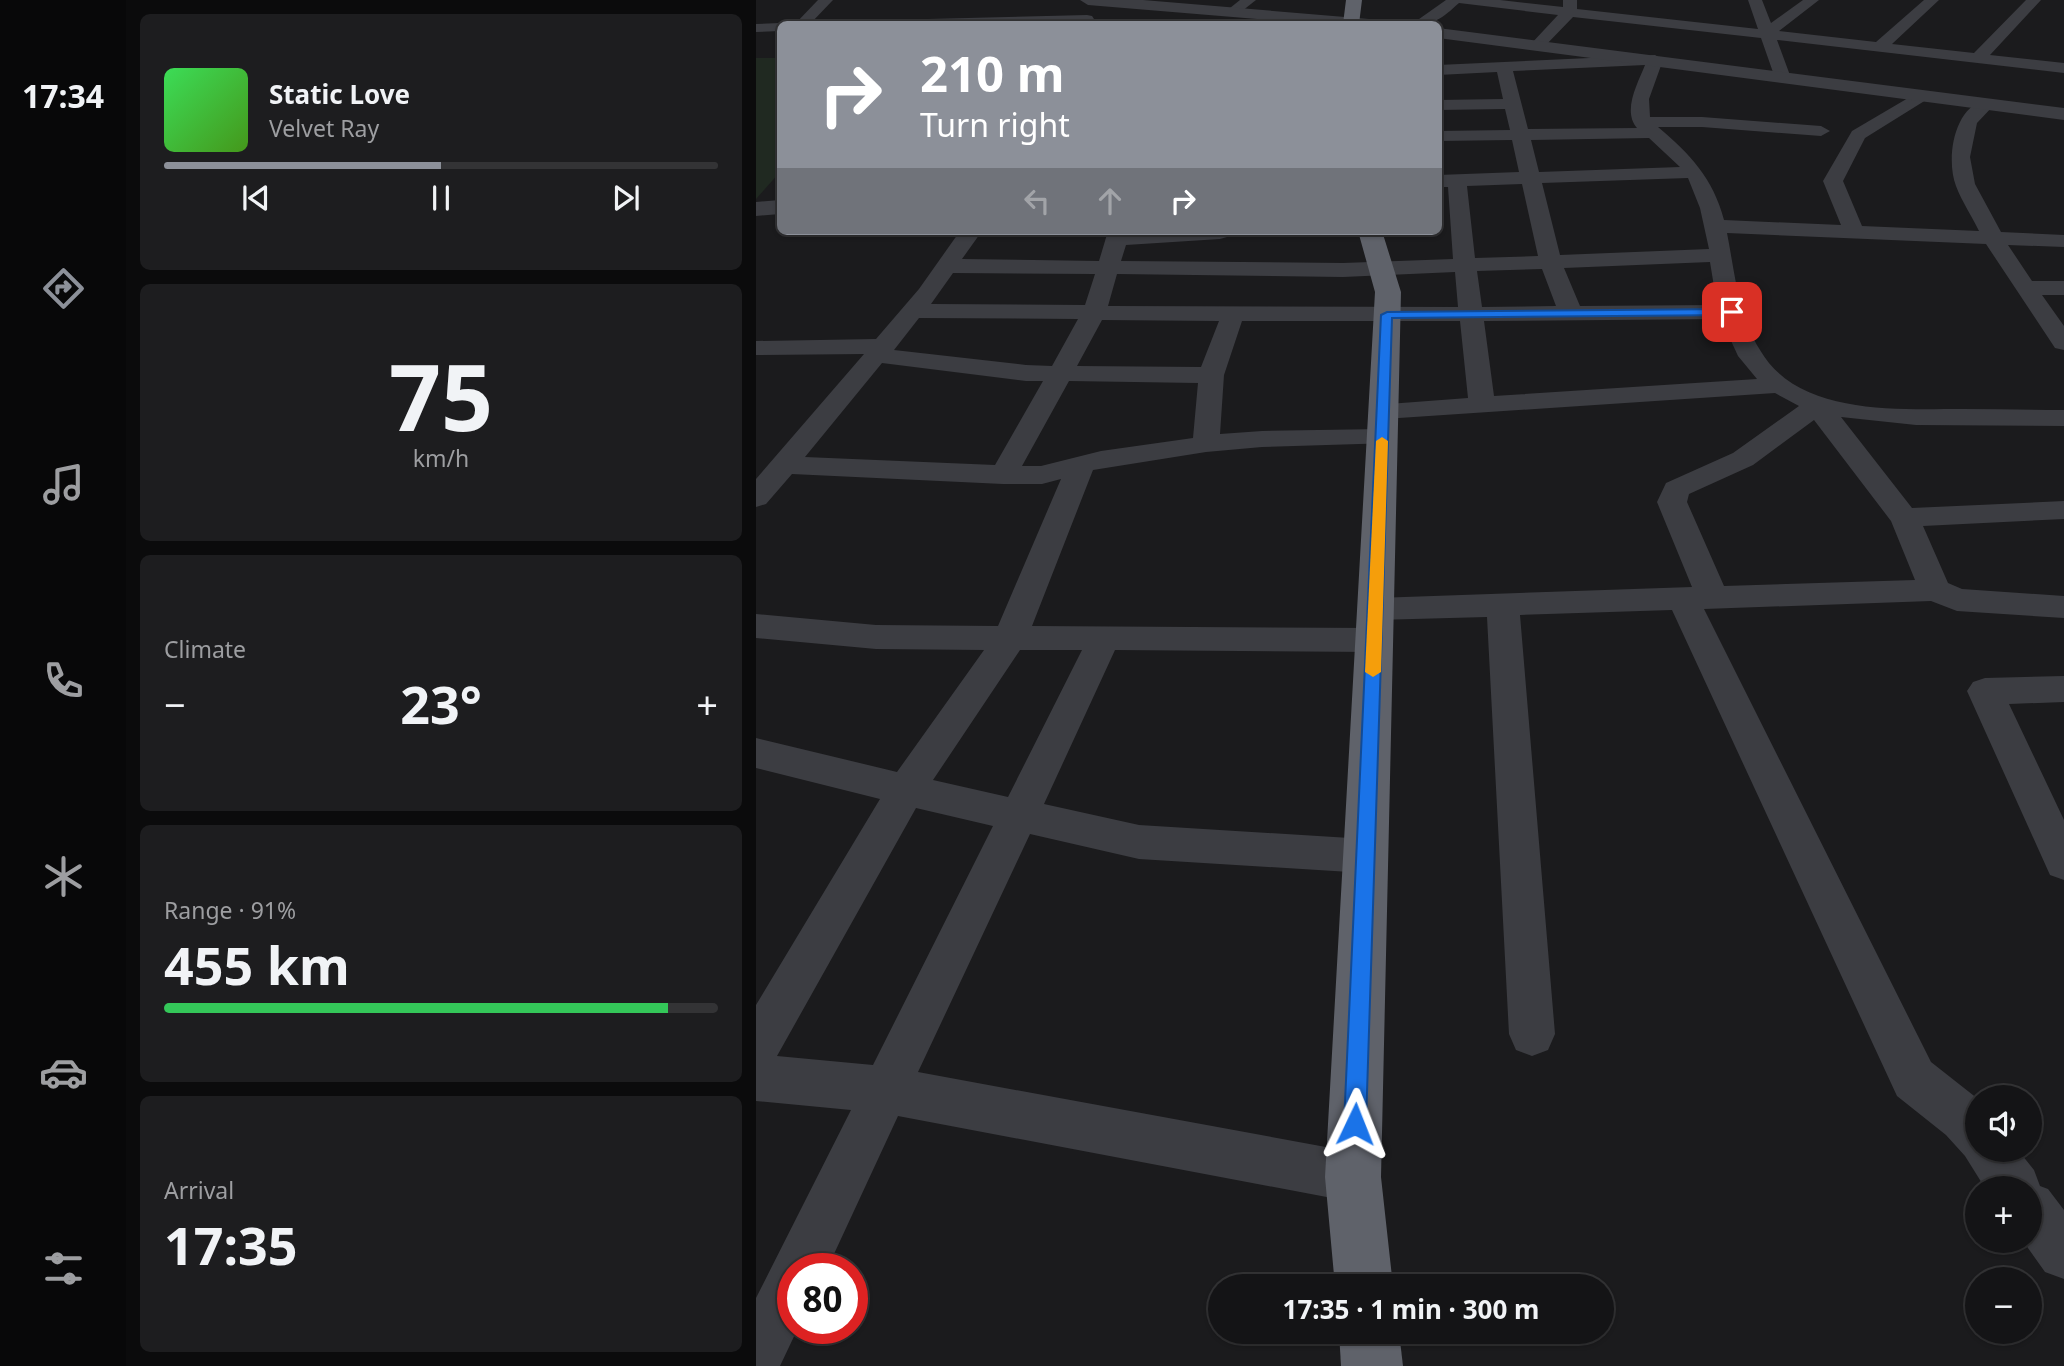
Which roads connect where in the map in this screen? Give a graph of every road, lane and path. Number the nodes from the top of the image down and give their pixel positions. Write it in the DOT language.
graph roads {
  1 [pos="826,0"];
  2 [pos="1249,0"];
  3 [pos="1355,0"];
  4 [pos="1454,0"];
  5 [pos="1462,0"];
  6 [pos="1755,0"];
  7 [pos="1812,0"];
  8 [pos="1929,0"];
  9 [pos="2034,0"];
  10 [pos="1100,1"];
  11 [pos="1182,4"];
  12 [pos="1570,6"];
  13 [pos="920,8"];
  14 [pos="1232,12"];
  15 [pos="805,21"];
  16 [pos="909,21"];
  17 [pos="1087,21"];
  18 [pos="1326,21"];
  19 [pos="1357,21"];
  20 [pos="1425,21"];
  21 [pos="777,27"];
  22 [pos="756,28"];
  23 [pos="1442,33"];
  24 [pos="1767,33"];
  25 [pos="1504,41"];
  26 [pos="1538,45"];
  27 [pos="1880,47"];
  28 [pos="1978,58"];
  29 [pos="1655,60"];
  30 [pos="1508,68"];
  31 [pos="2064,68"];
  32 [pos="1442,70"];
  33 [pos="1783,78"];
  34 [pos="1920,96"];
  35 [pos="1512,104"];
  36 [pos="1442,105"];
  37 [pos="1985,105"];
  38 [pos="2064,114"];
  39 [pos="1647,128"];
  40 [pos="1821,131"];
  41 [pos="1519,134"];
  42 [pos="1442,136"];
  43 [pos="1695,172"];
  44 [pos="1530,178"];
  45 [pos="1448,181"];
  46 [pos="777,207"];
  47 [pos="756,209"];
  48 [pos="1715,226"];
  49 [pos="1854,232"];
  50 [pos="968,235"];
  51 [pos="1118,235"];
  52 [pos="1992,236"];
  53 [pos="2064,241"];
  54 [pos="1375,250"];
  55 [pos="1718,256"];
  56 [pos="1551,263"];
  57 [pos="947,265"];
  58 [pos="1465,266"];
  59 [pos="1108,267"];
  60 [pos="2026,288"];
  61 [pos="2064,288"];
  62 [pos="913,311"];
  63 [pos="1732,312"];
  64 [pos="1094,313"];
  65 [pos="1233,314"];
  66 [pos="1471,314"];
  67 [pos="1571,314"];
  68 [pos="1387,315"];
  69 [pos="2064,343"];
  70 [pos="756,348"];
  71 [pos="880,351"];
  72 [pos="1060,373"];
  73 [pos="1211,375"];
  74 [pos="1780,385"];
  75 [pos="1482,405"];
  76 [pos="1817,405"];
  77 [pos="2064,418"];
  78 [pos="1383,424"];
  79 [pos="1206,444"];
  80 [pos="784,465"];
  81 [pos="1081,465"];
  82 [pos="1003,475"];
  83 [pos="756,498"];
  84 [pos="2064,510"];
  85 [pos="1905,519"];
  86 [pos="1935,590"];
  87 [pos="1698,598"];
  88 [pos="1503,605"];
  89 [pos="2064,607"];
  90 [pos="1375,624"];
  91 [pos="756,626"];
  92 [pos="1010,638"];
  93 [pos="1104,639"];
  94 [pos="2064,689"];
  95 [pos="756,753"];
  96 [pos="906,790"];
  97 [pos="1019,815"];
  98 [pos="1366,856"];
  99 [pos="2064,863"];
  100 [pos="1532,1034"];
  101 [pos="756,1048"];
  102 [pos="756,1077"];
  103 [pos="886,1090"];
  104 [pos="1965,1121"];
  105 [pos="1996,1162"];
  106 [pos="2007,1176"];
  107 [pos="1353,1177"];
  108 [pos="2042,1223"];
  109 [pos="2064,1252"];
  110 [pos="807,1253"];
  111 [pos="1363,1274"];
  112 [pos="777,1313"];
  113 [pos="1370,1344"];
  114 [pos="756,1356"];
  115 [pos="1372,1366"];
  1 -- 15 [label="street"];
  2 -- 14 [label="street"];
  3 -- 19 [label="highway"];
  4 -- 20 [label="street"];
  5 -- 12 [label="street"];
  6 -- 24 [label="street"];
  7 -- 24 [label="street"];
  8 -- 27 [label="street"];
  9 -- 28 [label="street"];
  10 -- 11 [label="street"];
  10 -- 17 [label="street"];
  11 -- 14 [label="street"];
  12 -- 24 [label="street"];
  12 -- 26 [label="street"];
  13 -- 16 [label="street"];
  14 -- 18 [label="street"];
  21 -- 22 [label="street"];
  23 -- 25 [label="street"];
  24 -- 27 [label="street"];
  24 -- 33 [label="street"];
  25 -- 26 [label="street"];
  25 -- 30 [label="street"];
  26 -- 29 [label="street"];
  27 -- 28 [label="street"];
  28 -- 31 [label="street"];
  29 -- 30 [label="street"];
  29 -- 33 [label="street"];
  29 -- 39 [label="street"];
  30 -- 32 [label="street"];
  30 -- 35 [label="street"];
  33 -- 34 [label="street"];
  34 -- 37 [label="street"];
  34 -- 49 [label="street"];
  35 -- 36 [label="street"];
  35 -- 41 [label="street"];
  37 -- 38 [label="street"];
  37 -- 52 [label="street"];
  39 -- 40 [label="street"];
  39 -- 41 [label="street"];
  39 -- 43 [label="street"];
  41 -- 42 [label="street"];
  41 -- 44 [label="street"];
  43 -- 44 [label="street"];
  43 -- 48 [label="street"];
  44 -- 45 [label="street"];
  44 -- 56 [label="street"];
  45 -- 58 [label="street"];
  46 -- 47 [label="street"];
  48 -- 49 [label="street"];
  48 -- 55 [label="street"];
  49 -- 52 [label="street"];
  50 -- 57 [label="street"];
  51 -- 59 [label="street"];
  52 -- 53 [label="street"];
  52 -- 60 [label="street"];
  54 -- 58 [label="street"];
  54 -- 59 [label="street"];
  54 -- 68 [label="highway"];
  55 -- 56 [label="street"];
  55 -- 63 [label="street"];
  56 -- 58 [label="street"];
  56 -- 67 [label="street"];
  57 -- 59 [label="street"];
  57 -- 62 [label="street"];
  58 -- 66 [label="street"];
  59 -- 64 [label="street"];
  60 -- 61 [label="street"];
  60 -- 69 [label="street"];
  62 -- 64 [label="street"];
  62 -- 71 [label="street"];
  63 -- 67 [label="street"];
  63 -- 74 [label="street"];
  64 -- 65 [label="street"];
  64 -- 72 [label="street"];
  65 -- 68 [label="street"];
  65 -- 73 [label="street"];
  66 -- 67 [label="street"];
  66 -- 68 [label="street"];
  66 -- 75 [label="street"];
  68 -- 78 [label="highway"];
  70 -- 71 [label="street"];
  71 -- 72 [label="street"];
  71 -- 80 [label="street"];
  72 -- 73 [label="street"];
  72 -- 82 [label="street"];
  73 -- 79 [label="street"];
  74 -- 75 [label="street"];
  74 -- 76 [label="street"];
  75 -- 78 [label="street"];
  76 -- 77 [label="street"];
  76 -- 85 [label="street"];
  76 -- 87 [label="street"];
  78 -- 79 [label="street"];
  78 -- 90 [label="highway"];
  79 -- 81 [label="street"];
  80 -- 82 [label="street"];
  80 -- 83 [label="street"];
  81 -- 82 [label="street"];
  81 -- 92 [label="street"];
  84 -- 85 [label="street"];
  85 -- 86 [label="street"];
  86 -- 87 [label="street"];
  86 -- 89 [label="street"];
  87 -- 88 [label="street"];
  87 -- 104 [label="street"];
  88 -- 90 [label="street"];
  88 -- 100 [label="street"];
  90 -- 93 [label="street"];
  90 -- 98 [label="highway"];
  91 -- 92 [label="street"];
  92 -- 93 [label="street"];
  92 -- 96 [label="street"];
  93 -- 97 [label="street"];
  94 -- 99 [label="street"];
  95 -- 96 [label="street"];
  96 -- 97 [label="street"];
  96 -- 101 [label="street"];
  97 -- 98 [label="street"];
  97 -- 103 [label="street"];
  98 -- 107 [label="highway"];
  102 -- 103 [label="street"];
  103 -- 107 [label="street"];
  103 -- 110 [label="street"];
  105 -- 106 [label="street"];
  107 -- 111 [label="highway"];
  108 -- 109 [label="street"];
  112 -- 114 [label="street"];
  113 -- 115 [label="highway"];
}
